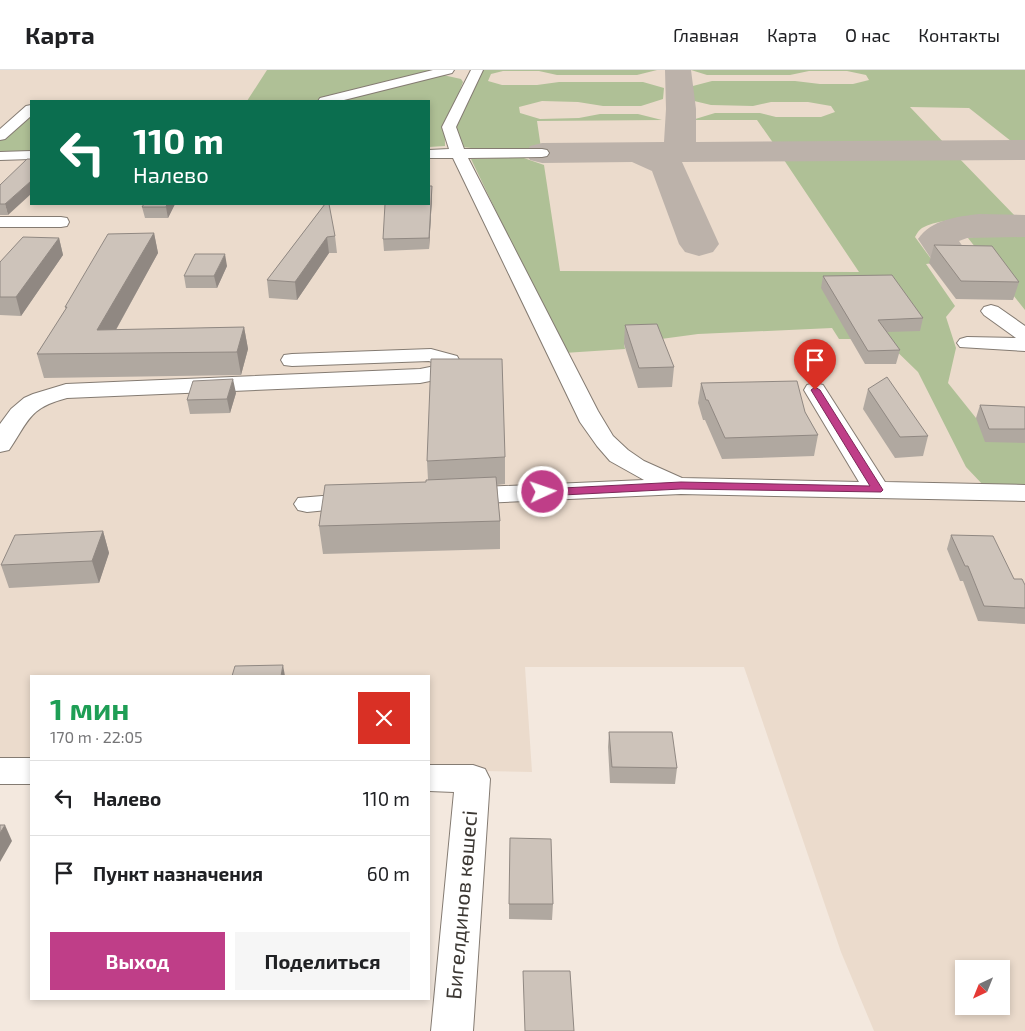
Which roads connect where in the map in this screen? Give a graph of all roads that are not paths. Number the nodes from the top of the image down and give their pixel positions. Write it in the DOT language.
graph roads {
  1 [pos="448,70"];
  2 [pos="477,70"];
  3 [pos="329,100"];
  4 [pos="30,110"];
  5 [pos="0,136"];
  6 [pos="458,153"];
  7 [pos="542,153"];
  8 [pos="430,154"];
  9 [pos="30,155"];
  10 [pos="0,156"];
  11 [pos="0,222"];
  12 [pos="61,222"];
  13 [pos="990,311"];
  14 [pos="1025,335"];
  15 [pos="967,344"];
  16 [pos="1025,345"];
  17 [pos="292,360"];
  18 [pos="815,390"];
  19 [pos="0,445"];
  20 [pos="681,486"];
  21 [pos="877,490"];
  22 [pos="1025,493"];
  23 [pos="435,498"];
  24 [pos="386,500"];
  25 [pos="307,504"];
  26 [pos="0,771"];
  27 [pos="30,771"];
  28 [pos="430,778"];
  29 [pos="452,1031"];
  1 -- 3 [label="street"];
  2 -- 6 [label="street"];
  4 -- 5 [label="street"];
  6 -- 7 [label="street"];
  6 -- 8 [label="street"];
  6 -- 20 [label="street"];
  9 -- 10 [label="street"];
  11 -- 12 [label="street"];
  13 -- 14 [label="street"];
  15 -- 16 [label="street"];
  17 -- 19 [label="street"];
  18 -- 21 [label="street"];
  20 -- 21 [label="street"];
  20 -- 23 [label="street"];
  21 -- 22 [label="street"];
  24 -- 25 [label="street"];
  26 -- 27 [label="street"];
  28 -- 29 [label="street, Бигелдинов көшесі"];
}
